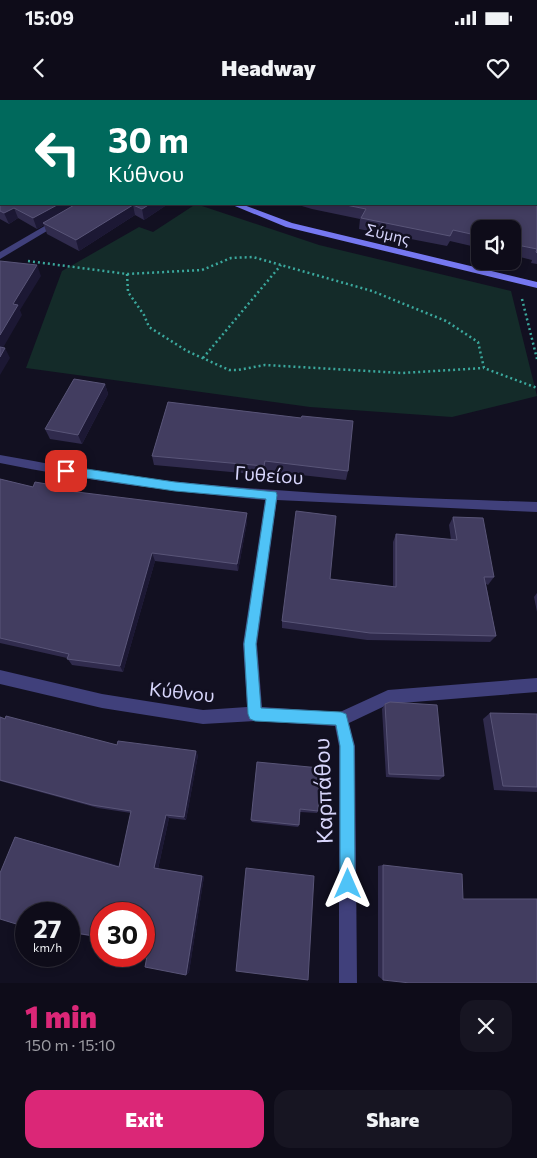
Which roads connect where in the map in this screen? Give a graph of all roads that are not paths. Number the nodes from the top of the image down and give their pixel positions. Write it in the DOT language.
graph roads {
  1 [pos="237,205"];
  2 [pos="65,218"];
  3 [pos="0,256"];
  4 [pos="537,285"];
  5 [pos="0,459"];
  6 [pos="272,495"];
  7 [pos="537,506"];
  8 [pos="0,677"];
  9 [pos="537,684"];
  10 [pos="255,714"];
  11 [pos="341,718"];
  12 [pos="348,983"];
  1 -- 4 [label="street, Σύμης"];
  2 -- 3 [label="street"];
  5 -- 6 [label="street, Γυθείου"];
  6 -- 7 [label="street, Γυθείου"];
  6 -- 10 [label="street"];
  8 -- 10 [label="street, Κύθνου"];
  9 -- 11 [label="street, Κύθνου"];
  10 -- 11 [label="street, Κύθνου"];
  11 -- 12 [label="street, Καρπάθου"];
}
